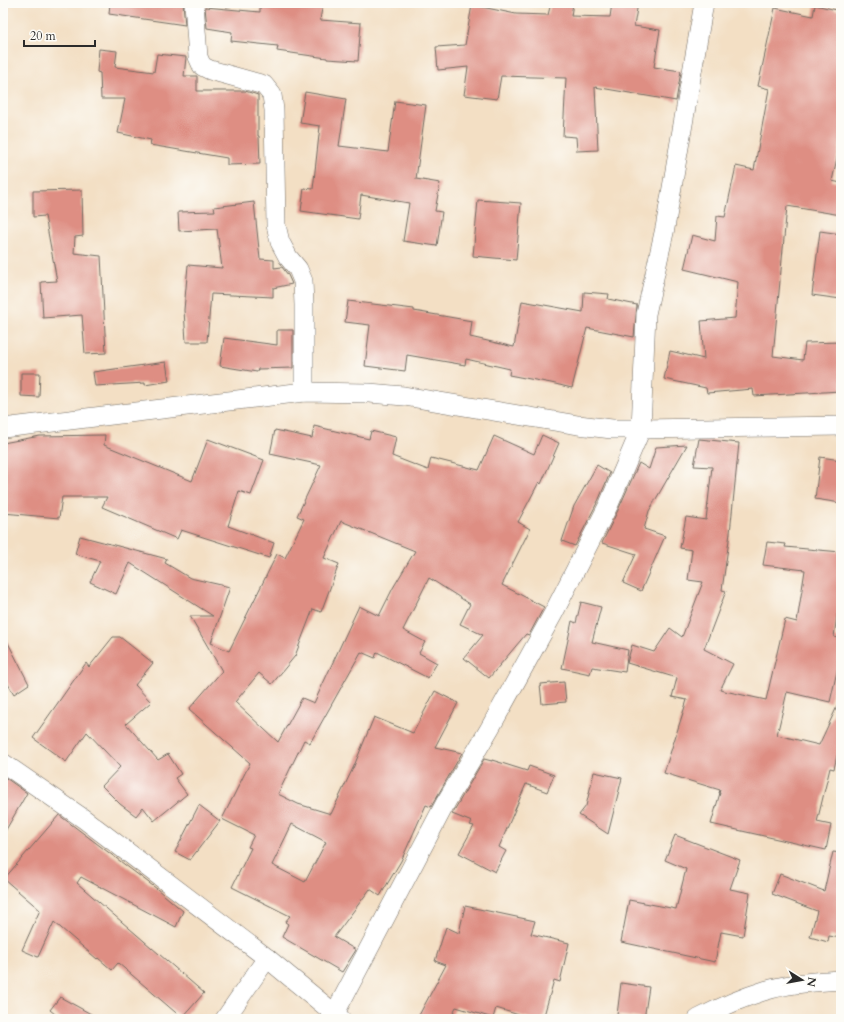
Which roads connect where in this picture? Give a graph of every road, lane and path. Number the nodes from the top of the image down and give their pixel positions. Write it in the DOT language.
graph roads {
  1 [pos="194,3"];
  2 [pos="704,3"];
  3 [pos="304,392"];
  4 [pos="841,426"];
  5 [pos="3,428"];
  6 [pos="641,429"];
  7 [pos="3,763"];
  8 [pos="267,958"];
  9 [pos="841,980"];
  10 [pos="338,1016"];
  11 [pos="225,1019"];
  12 [pos="698,1019"];
  1 -- 3 [label="street"];
  2 -- 6 [label="street"];
  3 -- 5 [label="street"];
  3 -- 6 [label="street"];
  4 -- 6 [label="street"];
  6 -- 10 [label="street"];
  7 -- 8 [label="street"];
  8 -- 10 [label="street"];
  8 -- 11 [label="street"];
  9 -- 12 [label="street"];
}
